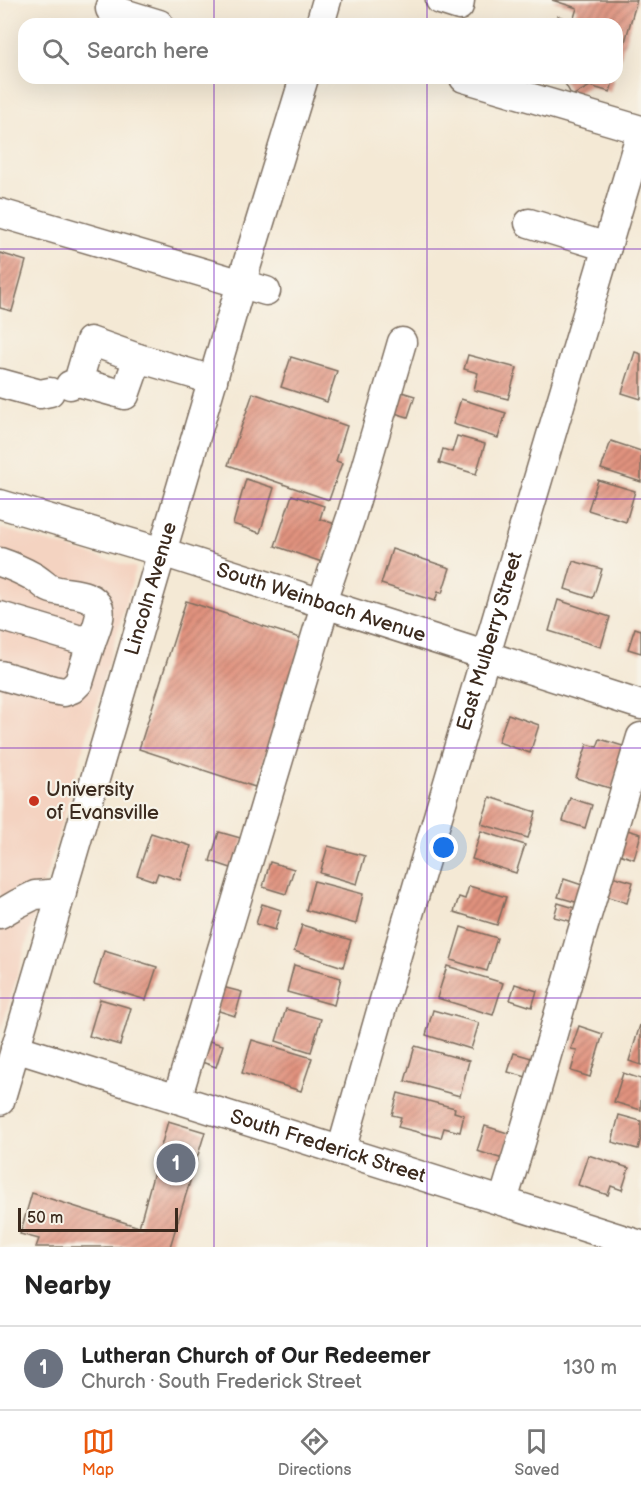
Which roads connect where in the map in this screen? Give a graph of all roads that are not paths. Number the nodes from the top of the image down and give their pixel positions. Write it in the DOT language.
graph roads {
  1 [pos="113,0"];
  2 [pos="327,0"];
  3 [pos="139,18"];
  4 [pos="322,18"];
  5 [pos="303,84"];
  6 [pos="484,84"];
  7 [pos="641,131"];
  8 [pos="0,213"];
  9 [pos="529,223"];
  10 [pos="607,247"];
  11 [pos="253,288"];
  12 [pos="402,342"];
  13 [pos="138,358"];
  14 [pos="213,380"];
  15 [pos="0,383"];
  16 [pos="66,386"];
  17 [pos="0,504"];
  18 [pos="162,552"];
  19 [pos="0,562"];
  20 [pos="322,602"];
  21 [pos="0,616"];
  22 [pos="91,644"];
  23 [pos="486,655"];
  24 [pos="0,675"];
  25 [pos="641,705"];
  26 [pos="641,737"];
  27 [pos="62,892"];
  28 [pos="0,914"];
  29 [pos="15,1048"];
  30 [pos="0,1098"];
  31 [pos="177,1099"];
  32 [pos="341,1151"];
  33 [pos="503,1201"];
  34 [pos="641,1245"];
  1 -- 3 [label="street"];
  2 -- 4 [label="street"];
  5 -- 11 [label="street, Lincoln Avenue"];
  6 -- 7 [label="street"];
  7 -- 10 [label="street, East Mulberry Street"];
  8 -- 11 [label="street"];
  9 -- 10 [label="street"];
  10 -- 23 [label="street, East Mulberry Street"];
  11 -- 14 [label="street, Lincoln Avenue"];
  12 -- 20 [label="street"];
  13 -- 14 [label="street"];
  13 -- 16 [label="street"];
  13 -- 16 [label="street"];
  14 -- 18 [label="street, Lincoln Avenue"];
  15 -- 16 [label="street"];
  17 -- 18 [label="street, South Weinbach Avenue"];
  18 -- 20 [label="street, South Weinbach Avenue"];
  18 -- 27 [label="street, Lincoln Avenue"];
  19 -- 22 [label="street"];
  20 -- 23 [label="street, South Weinbach Avenue"];
  20 -- 31 [label="street"];
  21 -- 22 [label="street"];
  22 -- 24 [label="street"];
  23 -- 25 [label="street, South Weinbach Avenue"];
  23 -- 32 [label="street, East Mulberry Street"];
  26 -- 33 [label="street"];
  27 -- 28 [label="street"];
  27 -- 29 [label="street, Lincoln Avenue"];
  29 -- 30 [label="street, Lincoln Avenue"];
  29 -- 31 [label="street, South Frederick Street"];
  31 -- 32 [label="street, South Frederick Street"];
  32 -- 33 [label="street, South Frederick Street"];
  33 -- 34 [label="street, South Frederick Street"];
}
